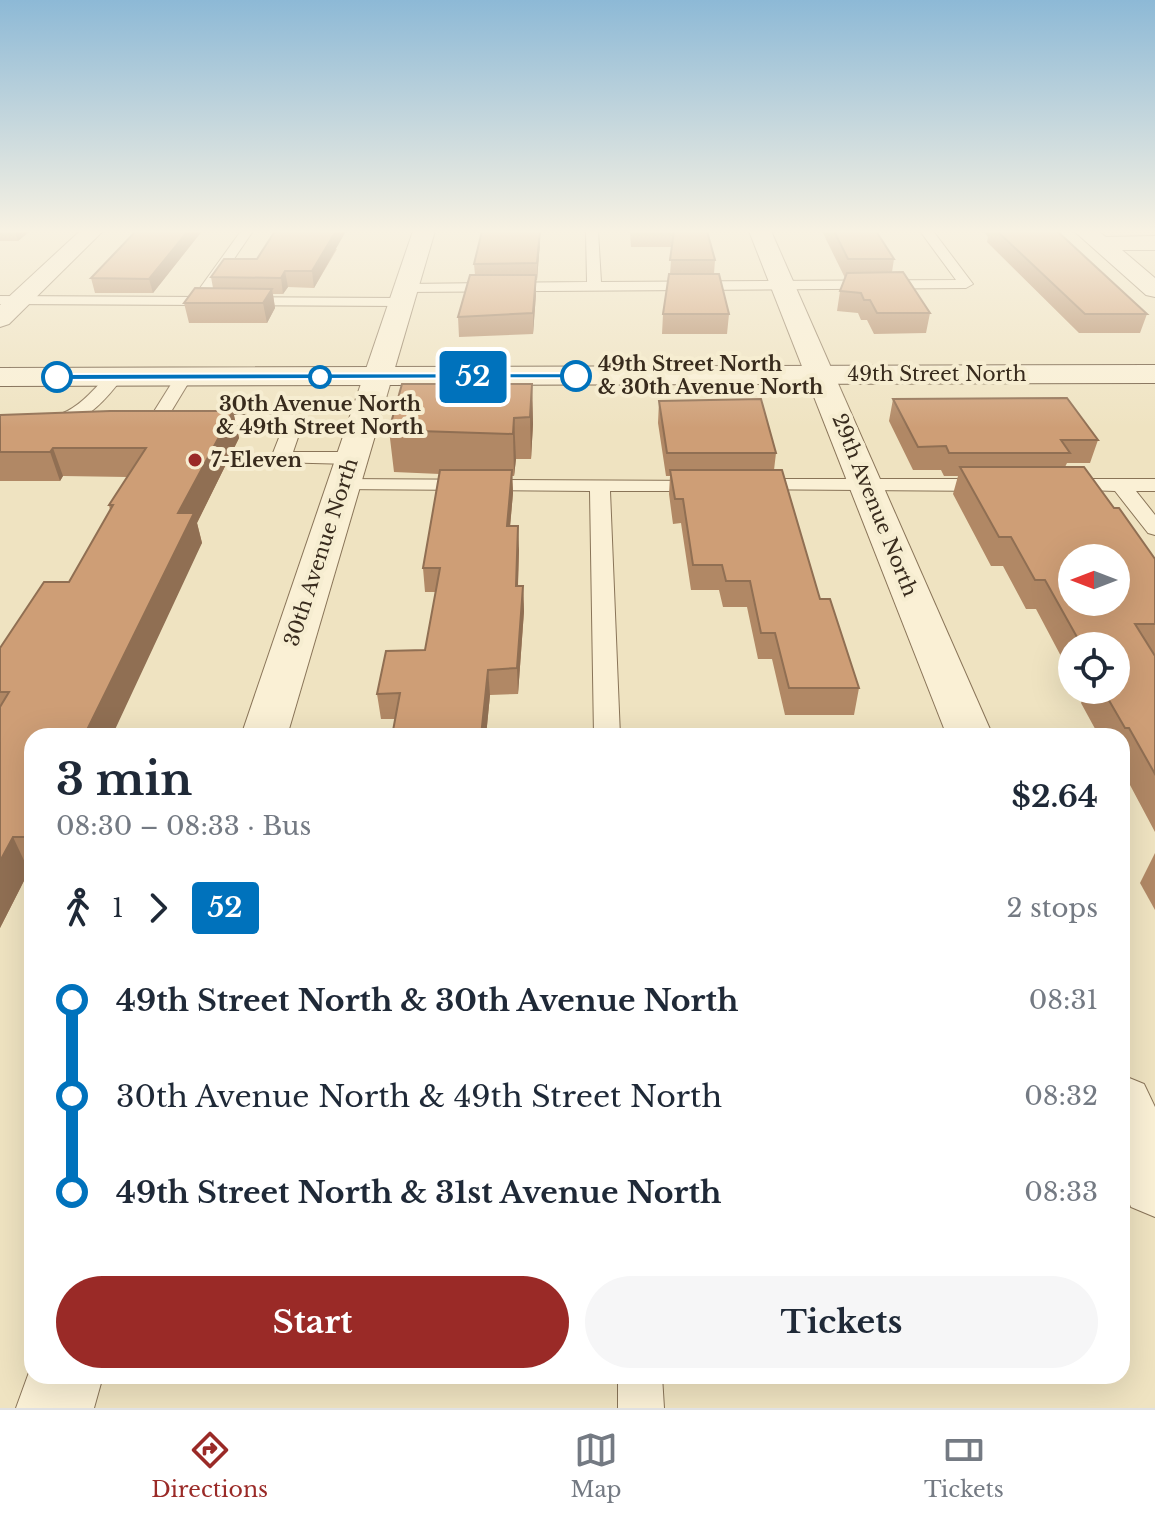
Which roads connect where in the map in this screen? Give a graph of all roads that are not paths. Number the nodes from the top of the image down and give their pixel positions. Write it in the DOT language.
graph roads {
  1 [pos="202,297"];
  2 [pos="346,297"];
  3 [pos="403,297"];
  4 [pos="788,297"];
  5 [pos="9,300"];
  6 [pos="199,301"];
  7 [pos="0,319"];
  8 [pos="1155,374"];
  9 [pos="821,375"];
  10 [pos="0,377"];
  11 [pos="115,377"];
  12 [pos="184,377"];
  13 [pos="378,378"];
  14 [pos="0,424"];
  15 [pos="346,471"];
  16 [pos="600,485"];
  17 [pos="867,485"];
  18 [pos="1010,485"];
  19 [pos="1042,485"];
  20 [pos="1121,485"];
  21 [pos="1155,485"];
  22 [pos="1155,529"];
  23 [pos="266,728"];
  24 [pos="607,728"];
  25 [pos="967,728"];
  26 [pos="1130,1123"];
  27 [pos="1155,1184"];
  28 [pos="62,1384"];
  29 [pos="640,1384"];
  30 [pos="55,1408"];
  31 [pos="641,1408"];
  1 -- 6 [label="lane"];
  2 -- 6 [label="lane"];
  3 -- 13 [label="street, 30th Avenue North"];
  4 -- 9 [label="street, 29th Avenue North"];
  5 -- 6 [label="lane"];
  5 -- 7 [label="street"];
  8 -- 9 [label="street, 49th Street North"];
  9 -- 13 [label="street, 49th Street North"];
  9 -- 17 [label="street, 29th Avenue North"];
  10 -- 11 [label="street, 49th Street North"];
  11 -- 12 [label="street, 49th Street North"];
  11 -- 14 [label="lane"];
  12 -- 13 [label="street, 49th Street North"];
  12 -- 15 [label="lane"];
  13 -- 15 [label="street, 30th Avenue North"];
  15 -- 16 [label="lane"];
  15 -- 23 [label="street, 30th Avenue North"];
  16 -- 17 [label="lane"];
  16 -- 24 [label="lane"];
  17 -- 18 [label="lane"];
  17 -- 25 [label="street, 29th Avenue North"];
  19 -- 20 [label="lane"];
  20 -- 21 [label="lane"];
  20 -- 22 [label="lane"];
  26 -- 27 [label="street"];
  28 -- 30 [label="street"];
  29 -- 31 [label="lane"];
}
